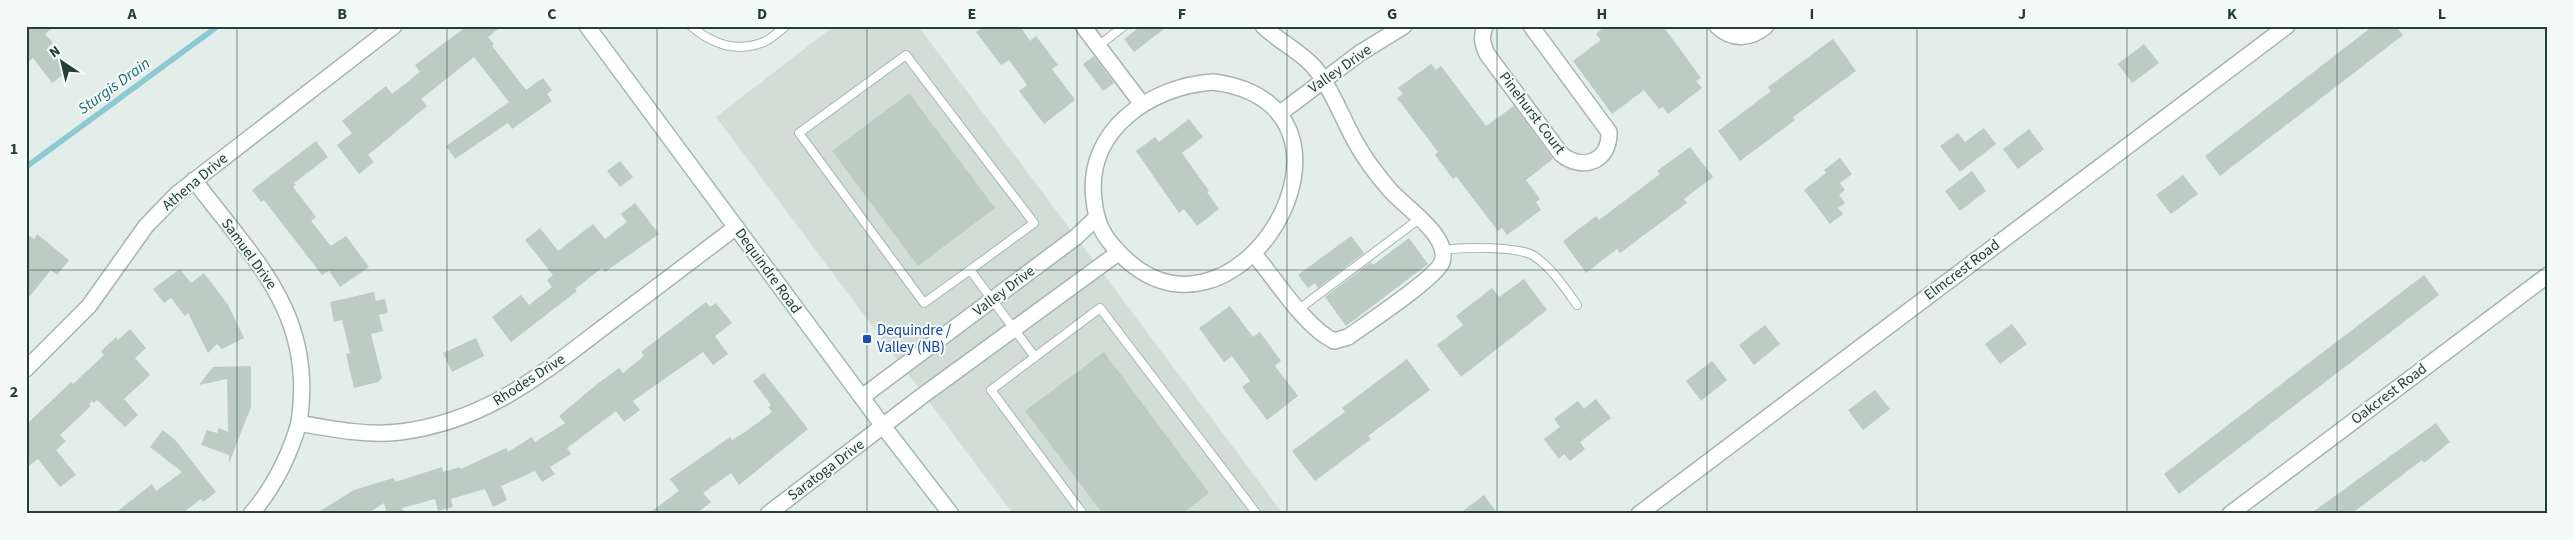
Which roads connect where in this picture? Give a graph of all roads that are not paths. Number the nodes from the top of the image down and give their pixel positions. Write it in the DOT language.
graph roads {
  1 [pos="394,26"];
  2 [pos="586,26"];
  3 [pos="691,26"];
  4 [pos="786,26"];
  5 [pos="1083,26"];
  6 [pos="1124,26"];
  7 [pos="1264,26"];
  8 [pos="1404,26"];
  9 [pos="1485,26"];
  10 [pos="1531,26"];
  11 [pos="1717,26"];
  12 [pos="1766,26"];
  13 [pos="2287,26"];
  14 [pos="1098,46"];
  15 [pos="1323,80"];
  16 [pos="1142,104"];
  17 [pos="1279,114"];
  18 [pos="194,180"];
  19 [pos="1096,218"];
  20 [pos="1419,219"];
  21 [pos="736,227"];
  22 [pos="1443,250"];
  23 [pos="1118,253"];
  24 [pos="1254,254"];
  25 [pos="970,270"];
  26 [pos="2548,275"];
  27 [pos="992,300"];
  28 [pos="1577,305"];
  29 [pos="1299,309"];
  30 [pos="1013,329"];
  31 [pos="1035,357"];
  32 [pos="26,369"];
  33 [pos="862,397"];
  34 [pos="299,423"];
  35 [pos="883,426"];
  36 [pos="252,514"];
  37 [pos="768,514"];
  38 [pos="951,514"];
  39 [pos="1083,514"];
  40 [pos="1258,514"];
  41 [pos="1639,514"];
  42 [pos="2230,514"];
  1 -- 18 [label="street, Athena Drive"];
  2 -- 21 [label="street, Dequindre Road"];
  3 -- 4 [label="lane"];
  5 -- 14 [label="street"];
  6 -- 14 [label="lane"];
  7 -- 15 [label="street"];
  8 -- 15 [label="street, Valley Drive"];
  9 -- 10 [label="street, Pinehurst Court"];
  11 -- 12 [label="street"];
  13 -- 41 [label="street, Elmcrest Road"];
  14 -- 16 [label="street"];
  15 -- 17 [label="street, Valley Drive"];
  15 -- 20 [label="street"];
  16 -- 17 [label="street"];
  16 -- 19 [label="street"];
  17 -- 24 [label="street"];
  18 -- 32 [label="street, Athena Drive"];
  18 -- 34 [label="street, Samuel Drive"];
  19 -- 23 [label="street"];
  19 -- 27 [label="street, Valley Drive"];
  20 -- 22 [label="street"];
  20 -- 29 [label="lane"];
  21 -- 33 [label="street, Dequindre Road"];
  21 -- 34 [label="street, Rhodes Drive"];
  22 -- 28 [label="lane"];
  22 -- 29 [label="street"];
  23 -- 24 [label="street"];
  23 -- 30 [label="street"];
  24 -- 29 [label="street"];
  25 -- 25 [label="lane"];
  25 -- 27 [label="lane"];
  26 -- 42 [label="street, Oakcrest Road"];
  27 -- 30 [label="lane"];
  27 -- 33 [label="street, Valley Drive"];
  30 -- 31 [label="lane"];
  30 -- 35 [label="street"];
  31 -- 39 [label="lane"];
  31 -- 40 [label="lane"];
  33 -- 35 [label="street, Dequindre Road"];
  34 -- 36 [label="street"];
  35 -- 37 [label="street, Saratoga Drive"];
  35 -- 38 [label="street, Dequindre Road"];
}
